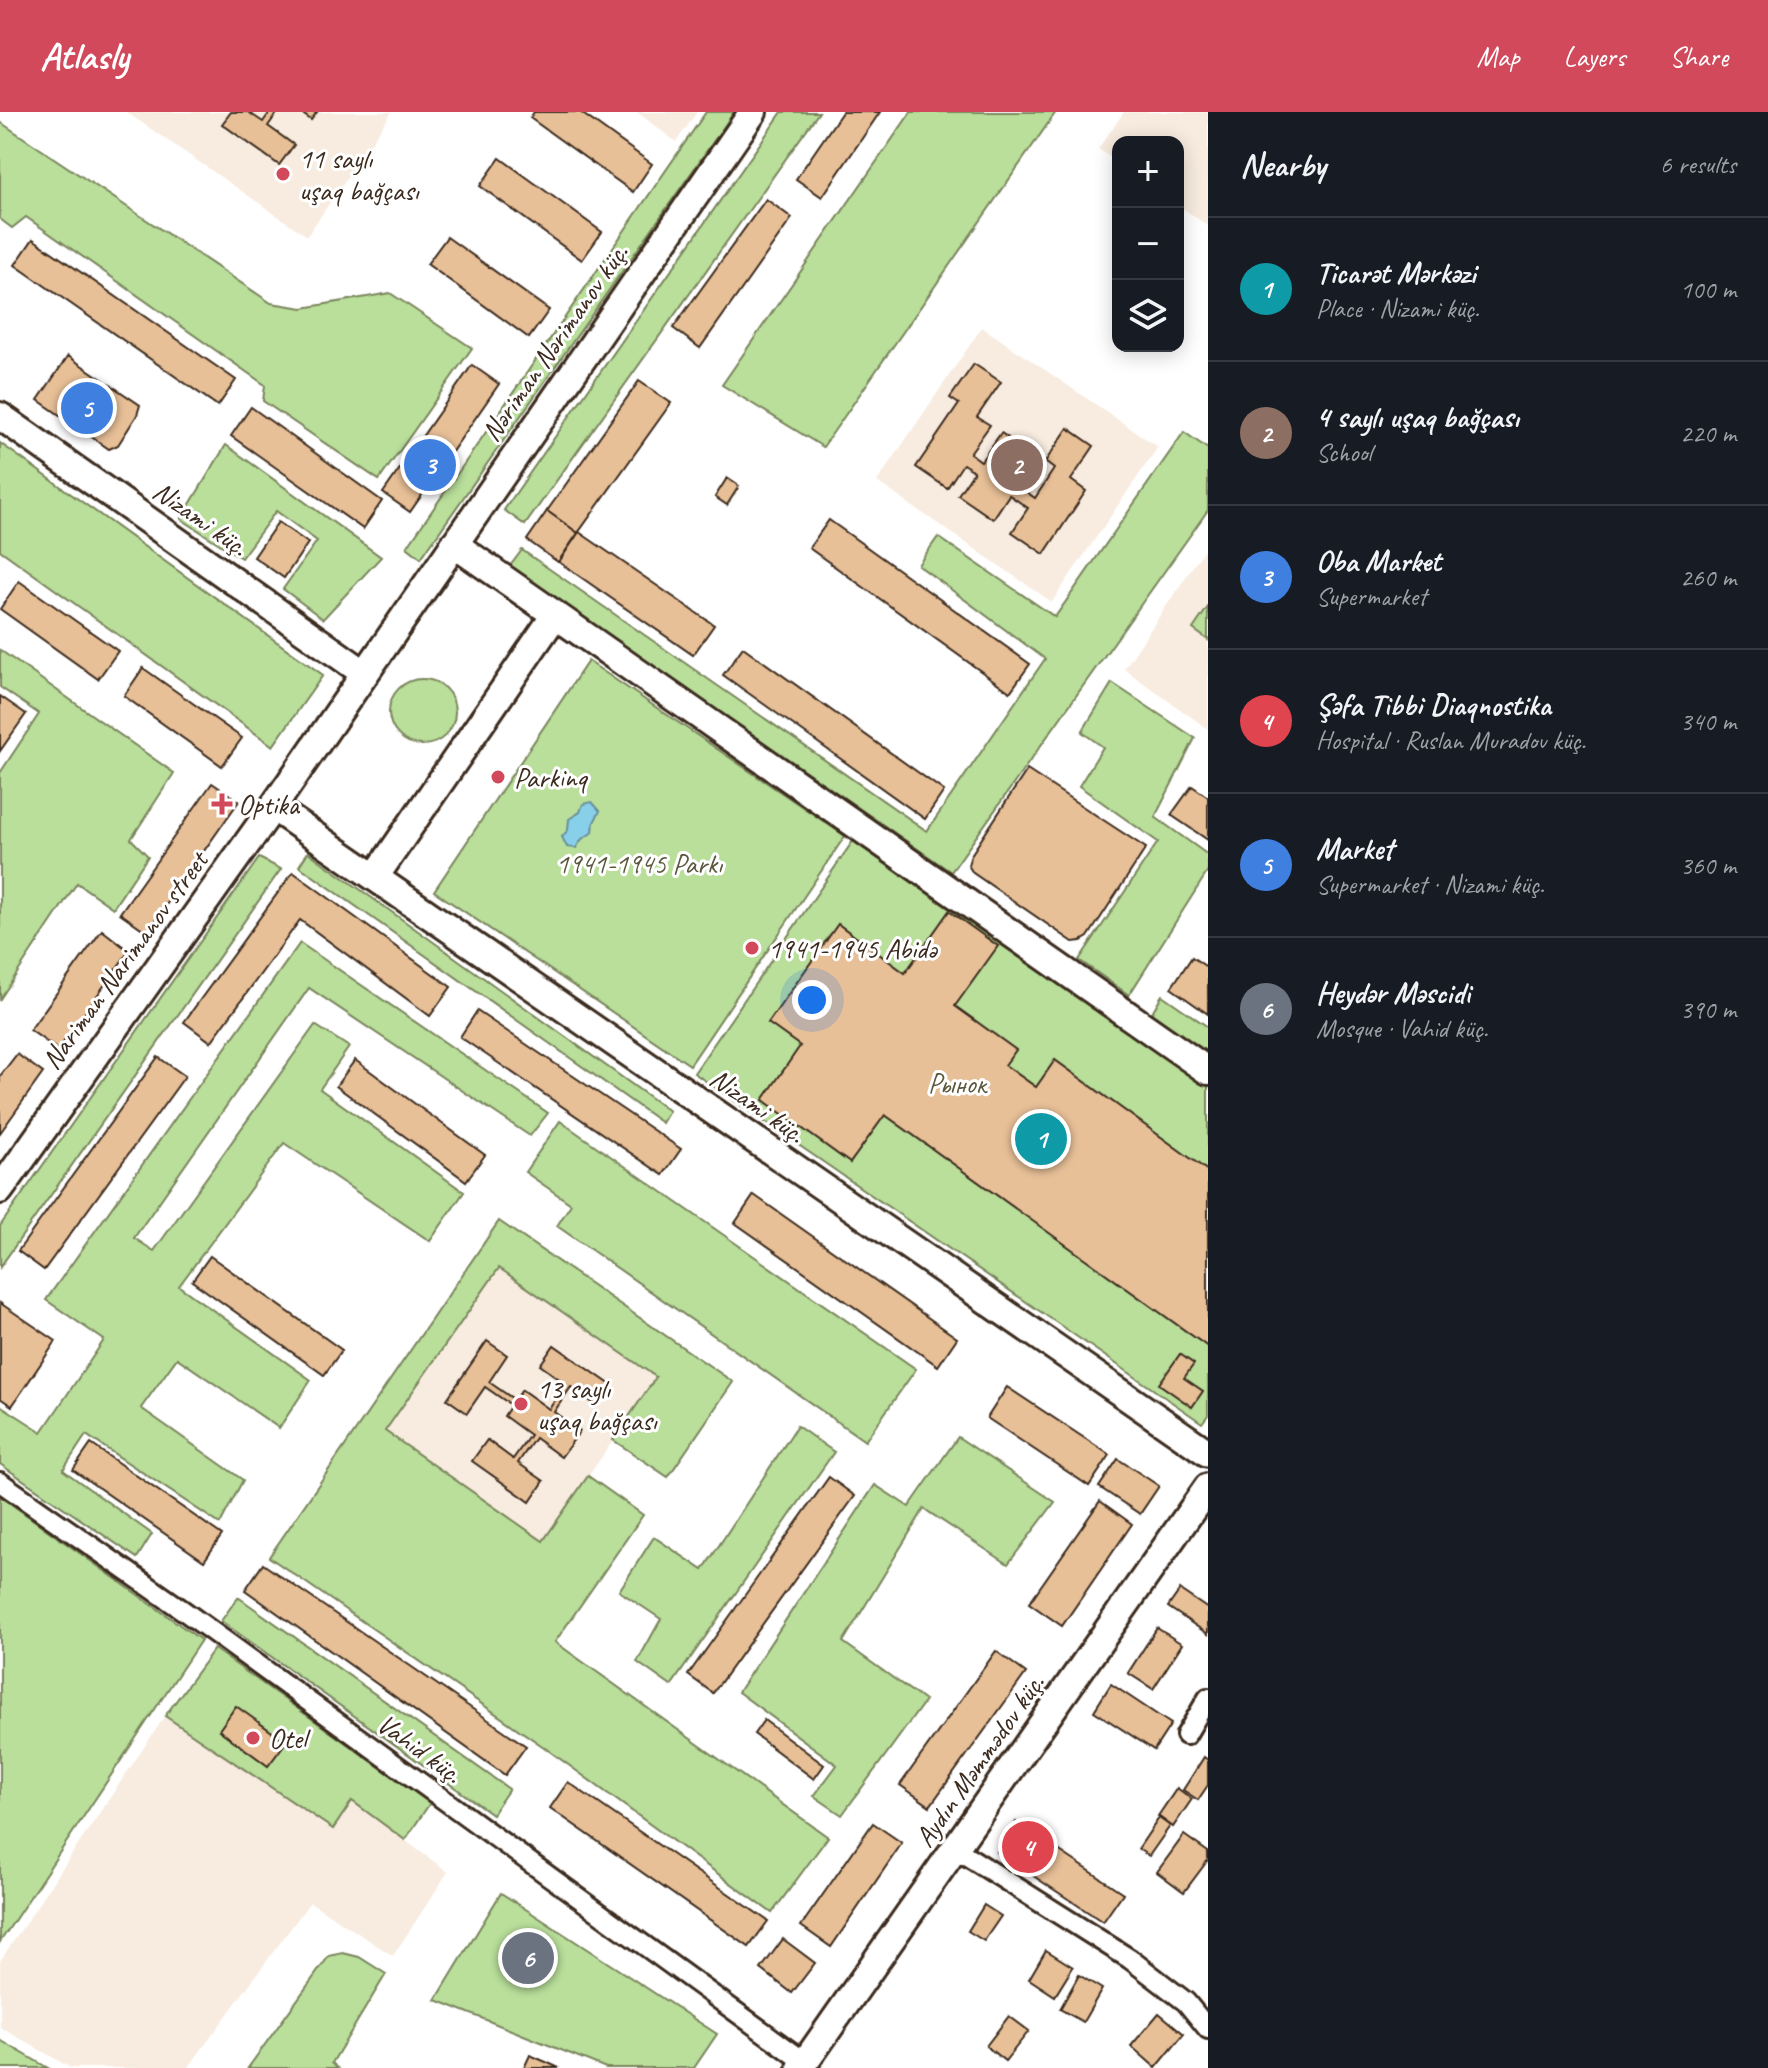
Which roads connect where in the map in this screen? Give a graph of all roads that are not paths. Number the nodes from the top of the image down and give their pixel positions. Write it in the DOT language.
graph roads {
  1 [pos="753,112"];
  2 [pos="0,416"];
  3 [pos="454,544"];
  4 [pos="555,615"];
  5 [pos="364,673"];
  6 [pos="273,807"];
  7 [pos="375,877"];
  8 [pos="1208,1071"];
  9 [pos="0,1190"];
  10 [pos="1208,1453"];
  11 [pos="0,1482"];
  12 [pos="1207,1491"];
  13 [pos="1208,1698"];
  14 [pos="1186,1735"];
  15 [pos="956,1849"];
  16 [pos="1208,2029"];
  17 [pos="803,2065"];
  1 -- 3 [label="street, Nəriman Nərimanov küç."];
  2 -- 5 [label="street, Nizami küç."];
  3 -- 4 [label="street"];
  3 -- 5 [label="street, Nəriman Nərimanov küç."];
  4 -- 7 [label="street"];
  4 -- 8 [label="street"];
  5 -- 6 [label="street, Nəriman Nərimanov küç."];
  6 -- 7 [label="street, Nizami küç."];
  6 -- 9 [label="street, Nariman Narimanov street"];
  7 -- 10 [label="street, Nizami küç."];
  11 -- 17 [label="street, Vahid küç."];
  12 -- 15 [label="street, Aydın Məmmədov küç."];
  13 -- 14 [label="street"];
  15 -- 16 [label="street"];
  15 -- 17 [label="street, Aydın Məmmədov küç."];
}
